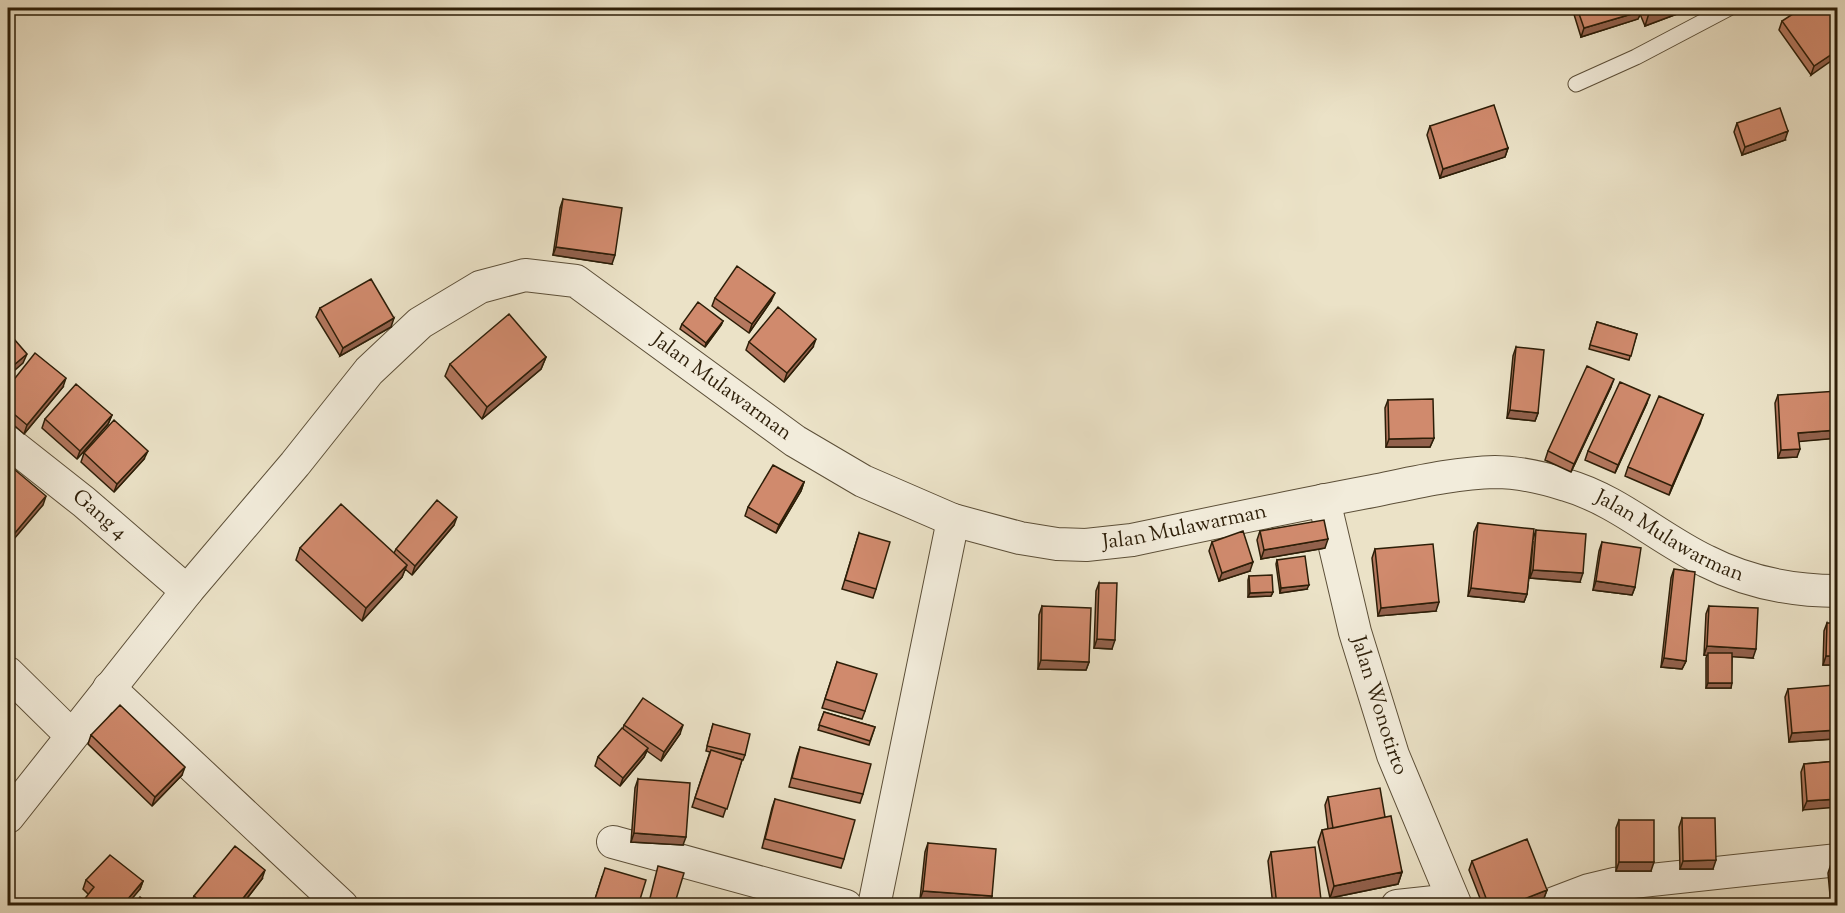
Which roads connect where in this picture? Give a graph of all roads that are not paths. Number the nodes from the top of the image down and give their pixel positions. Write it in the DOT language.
graph roads {
  1 [pos="1729,8"];
  2 [pos="1576,84"];
  3 [pos="8,442"];
  4 [pos="1324,500"];
  5 [pos="953,520"];
  6 [pos="187,591"];
  7 [pos="1838,591"];
  8 [pos="8,673"];
  9 [pos="109,688"];
  10 [pos="71,735"];
  11 [pos="8,817"];
  12 [pos="613,842"];
  13 [pos="1838,860"];
  14 [pos="1454,903"];
  15 [pos="342,906"];
  16 [pos="846,906"];
  17 [pos="874,906"];
  18 [pos="1397,906"];
  19 [pos="1546,906"];
  1 -- 2 [label="lane"];
  3 -- 6 [label="street, Gang 4"];
  4 -- 5 [label="street, Jalan Mulawarman"];
  4 -- 7 [label="street, Jalan Mulawarman"];
  4 -- 14 [label="street, Jalan Wonotirto"];
  5 -- 6 [label="street, Jalan Mulawarman"];
  5 -- 17 [label="street"];
  6 -- 9 [label="street"];
  8 -- 10 [label="street"];
  9 -- 10 [label="street"];
  9 -- 15 [label="street"];
  10 -- 11 [label="street"];
  12 -- 16 [label="street"];
  13 -- 19 [label="street"];
  14 -- 18 [label="street"];
}
